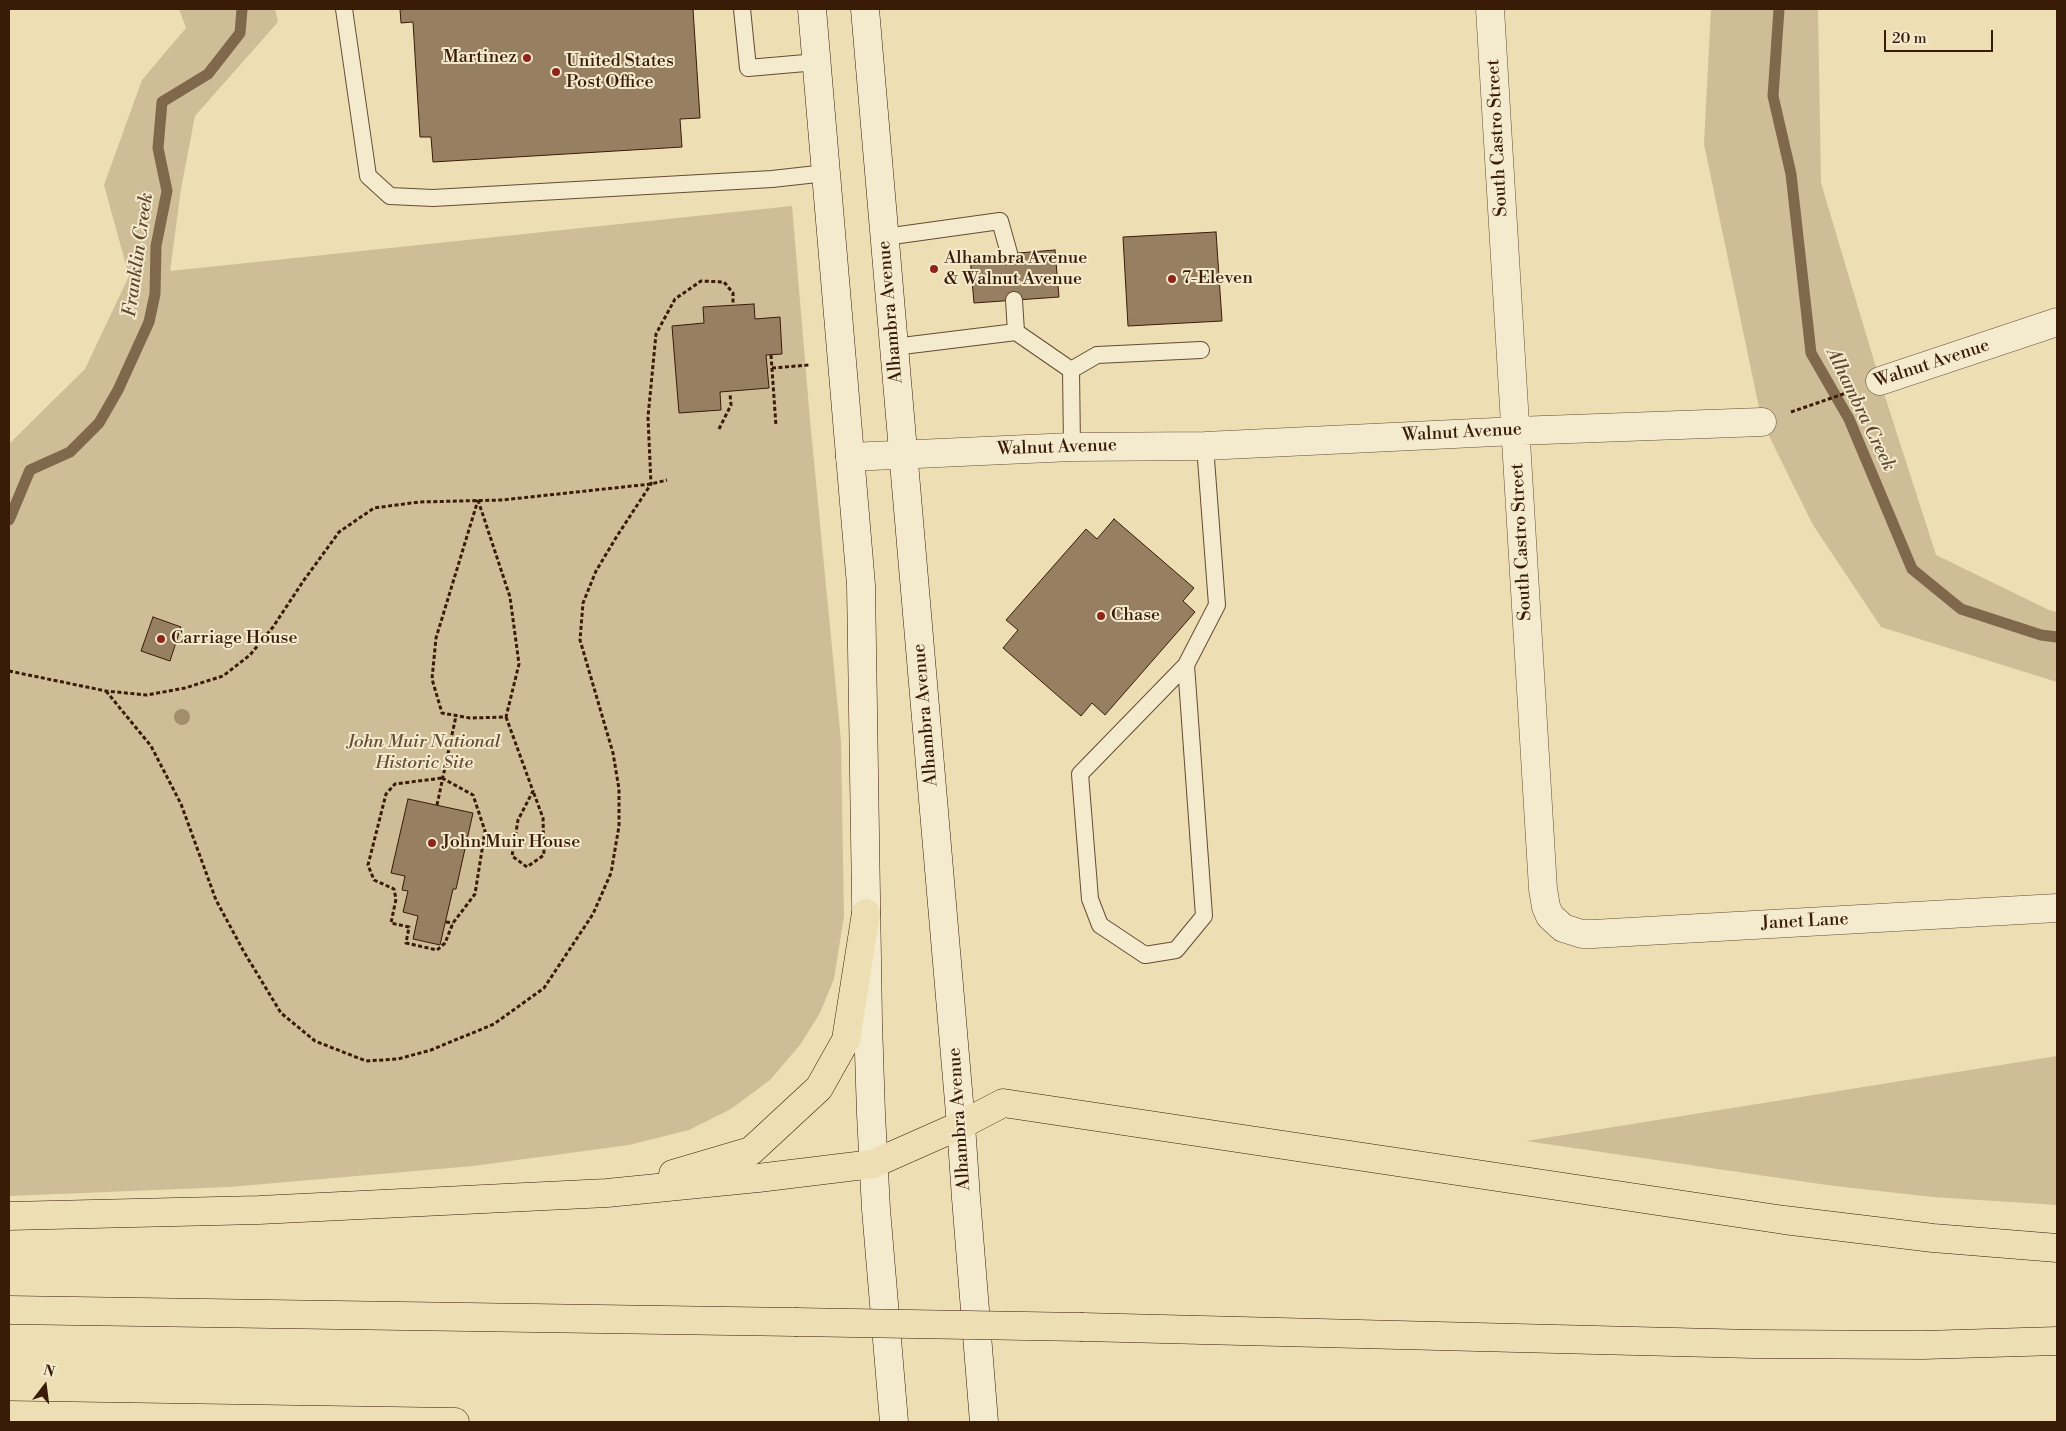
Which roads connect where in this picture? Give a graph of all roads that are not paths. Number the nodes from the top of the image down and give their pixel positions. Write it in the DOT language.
graph roads {
  1 [pos="344,9"];
  2 [pos="742,9"];
  3 [pos="812,9"];
  4 [pos="865,9"];
  5 [pos="1490,9"];
  6 [pos="817,62"];
  7 [pos="826,173"];
  8 [pos="885,237"];
  9 [pos="1008,253"];
  10 [pos="1014,300"];
  11 [pos="2057,322"];
  12 [pos="1016,332"];
  13 [pos="894,347"];
  14 [pos="1201,350"];
  15 [pos="1071,370"];
  16 [pos="1880,381"];
  17 [pos="1762,422"];
  18 [pos="1516,431"];
  19 [pos="1072,446"];
  20 [pos="1205,446"];
  21 [pos="904,454"];
  22 [pos="850,457"];
  23 [pos="1186,665"];
  24 [pos="2057,908"];
  25 [pos="866,913"];
  26 [pos="1556,923"];
  27 [pos="961,1125"];
  28 [pos="873,1164"];
  29 [pos="607,1193"];
  30 [pos="9,1216"];
  31 [pos="2057,1248"];
  32 [pos="9,1310"];
  33 [pos="2057,1342"];
  34 [pos="9,1415"];
  35 [pos="455,1422"];
  36 [pos="894,1422"];
  37 [pos="984,1422"];
  1 -- 7 [label="lane"];
  2 -- 6 [label="lane"];
  3 -- 6 [label="main road"];
  4 -- 8 [label="main road, Alhambra Avenue"];
  5 -- 18 [label="main road, South Castro Street"];
  6 -- 7 [label="main road"];
  7 -- 22 [label="main road"];
  8 -- 9 [label="lane"];
  8 -- 13 [label="main road, Alhambra Avenue"];
  10 -- 12 [label="lane"];
  11 -- 16 [label="main road, Walnut Avenue"];
  12 -- 13 [label="lane"];
  12 -- 15 [label="lane"];
  13 -- 21 [label="main road, Alhambra Avenue"];
  14 -- 15 [label="lane"];
  15 -- 19 [label="lane"];
  17 -- 18 [label="main road, Walnut Avenue"];
  18 -- 20 [label="main road, Walnut Avenue"];
  18 -- 26 [label="main road, South Castro Street"];
  19 -- 20 [label="main road, Walnut Avenue"];
  19 -- 21 [label="main road, Walnut Avenue"];
  20 -- 23 [label="lane"];
  21 -- 22 [label="main road, Walnut Avenue"];
  21 -- 27 [label="main road, Alhambra Avenue"];
  22 -- 25 [label="main road"];
  23 -- 23 [label="lane"];
  24 -- 26 [label="main road, Janet Lane"];
  25 -- 28 [label="main road"];
  25 -- 29 [label="highway"];
  27 -- 28 [label="highway"];
  27 -- 31 [label="highway"];
  27 -- 37 [label="main road, Alhambra Avenue"];
  28 -- 29 [label="highway"];
  28 -- 36 [label="main road"];
  29 -- 30 [label="highway"];
  32 -- 33 [label="highway, bridge"];
  34 -- 35 [label="highway"];
}
